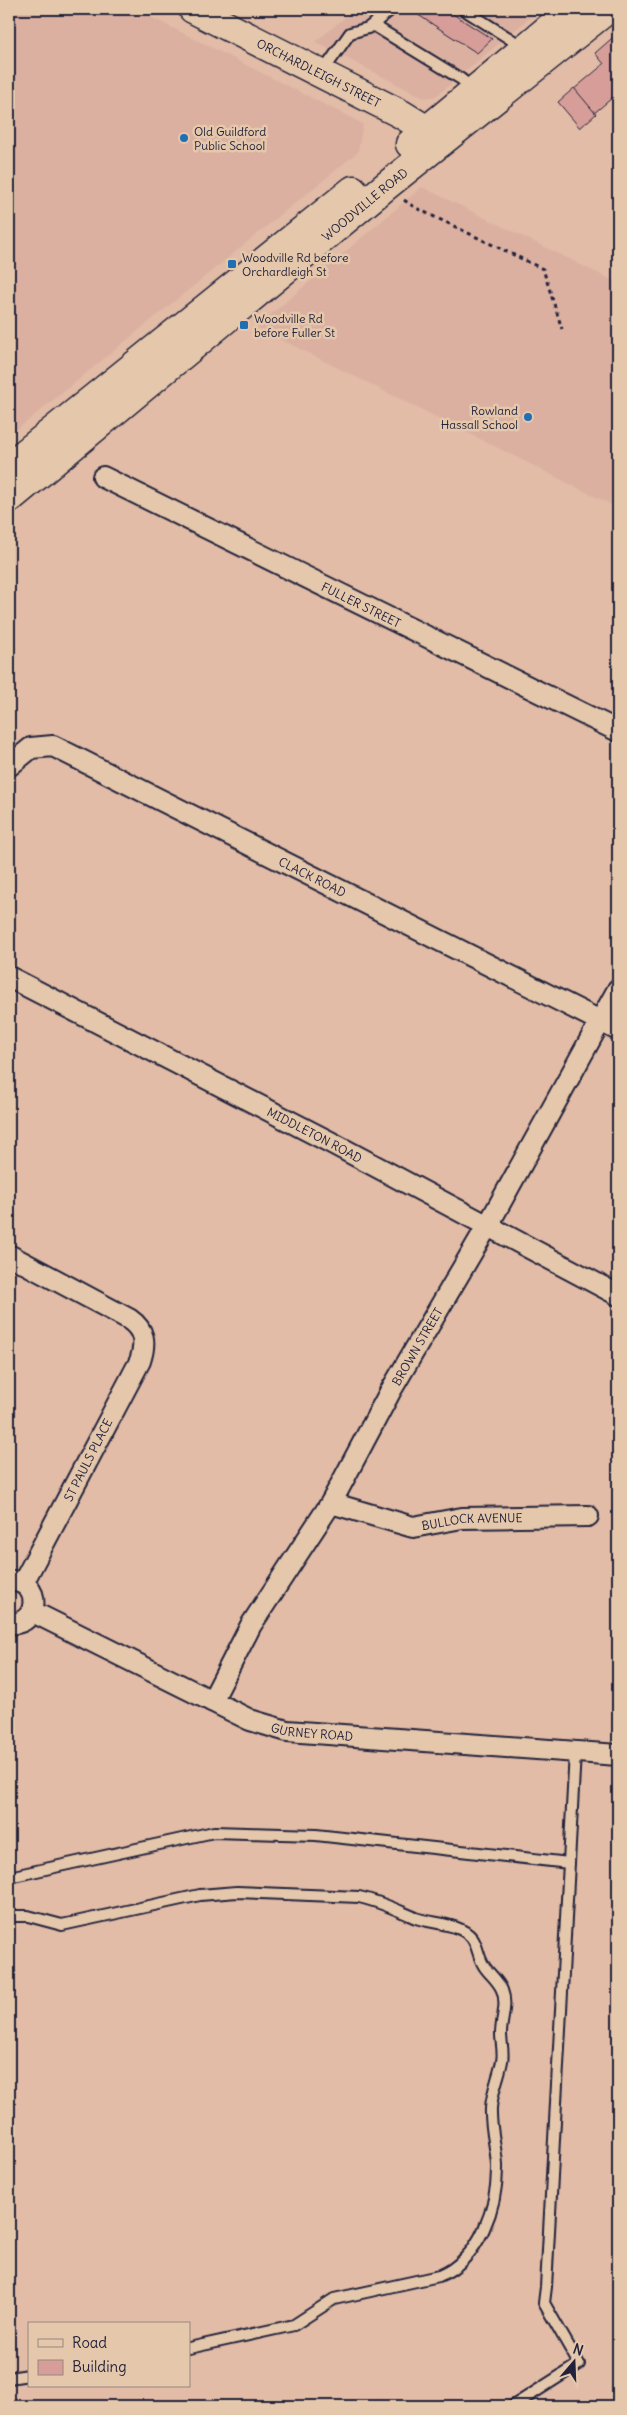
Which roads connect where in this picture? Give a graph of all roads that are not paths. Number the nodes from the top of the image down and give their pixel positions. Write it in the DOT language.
graph roads {
  1 [pos="193,9"];
  2 [pos="392,9"];
  3 [pos="463,9"];
  4 [pos="572,9"];
  5 [pos="608,9"];
  6 [pos="373,25"];
  7 [pos="517,43"];
  8 [pos="322,74"];
  9 [pos="467,85"];
  10 [pos="434,136"];
  11 [pos="9,466"];
  12 [pos="103,477"];
  13 [pos="9,499"];
  14 [pos="618,731"];
  15 [pos="9,766"];
  16 [pos="9,977"];
  17 [pos="618,989"];
  18 [pos="610,1026"];
  19 [pos="487,1226"];
  20 [pos="9,1255"];
  21 [pos="618,1295"];
  22 [pos="331,1503"];
  23 [pos="588,1516"];
  24 [pos="16,1582"];
  25 [pos="32,1612"];
  26 [pos="9,1623"];
  27 [pos="212,1701"];
  28 [pos="575,1752"];
  29 [pos="618,1755"];
  30 [pos="569,1863"];
  31 [pos="9,1877"];
  32 [pos="9,1916"];
  33 [pos="190,2348"];
  34 [pos="28,2375"];
  35 [pos="9,2378"];
  36 [pos="513,2406"];
  1 -- 8 [label="main road, ORCHARDLEIGH STREET"];
  2 -- 6 [label="lane"];
  3 -- 7 [label="lane"];
  4 -- 7 [label="main road, WOODVILLE ROAD"];
  5 -- 10 [label="main road, WOODVILLE ROAD"];
  6 -- 8 [label="lane"];
  6 -- 9 [label="lane"];
  7 -- 9 [label="main road, WOODVILLE ROAD"];
  8 -- 10 [label="main road, ORCHARDLEIGH STREET"];
  9 -- 10 [label="main road, WOODVILLE ROAD"];
  10 -- 11 [label="main road, WOODVILLE ROAD"];
  10 -- 13 [label="main road, WOODVILLE ROAD"];
  12 -- 14 [label="street, FULLER STREET"];
  15 -- 18 [label="street, CLACK ROAD"];
  16 -- 19 [label="street, MIDDLETON ROAD"];
  17 -- 18 [label="street, BROWN STREET"];
  18 -- 19 [label="street, BROWN STREET"];
  19 -- 21 [label="street, MIDDLETON ROAD"];
  19 -- 22 [label="street, BROWN STREET"];
  20 -- 24 [label="street, ST PAULS PLACE"];
  22 -- 23 [label="street, BULLOCK AVENUE"];
  22 -- 27 [label="street, BROWN STREET"];
  24 -- 25 [label="street"];
  25 -- 26 [label="street"];
  25 -- 27 [label="street, GURNEY ROAD"];
  27 -- 28 [label="street, GURNEY ROAD"];
  28 -- 29 [label="street, GURNEY ROAD"];
  28 -- 30 [label="lane"];
  30 -- 31 [label="lane"];
  30 -- 36 [label="lane"];
  32 -- 33 [label="lane"];
  34 -- 35 [label="lane"];
}
